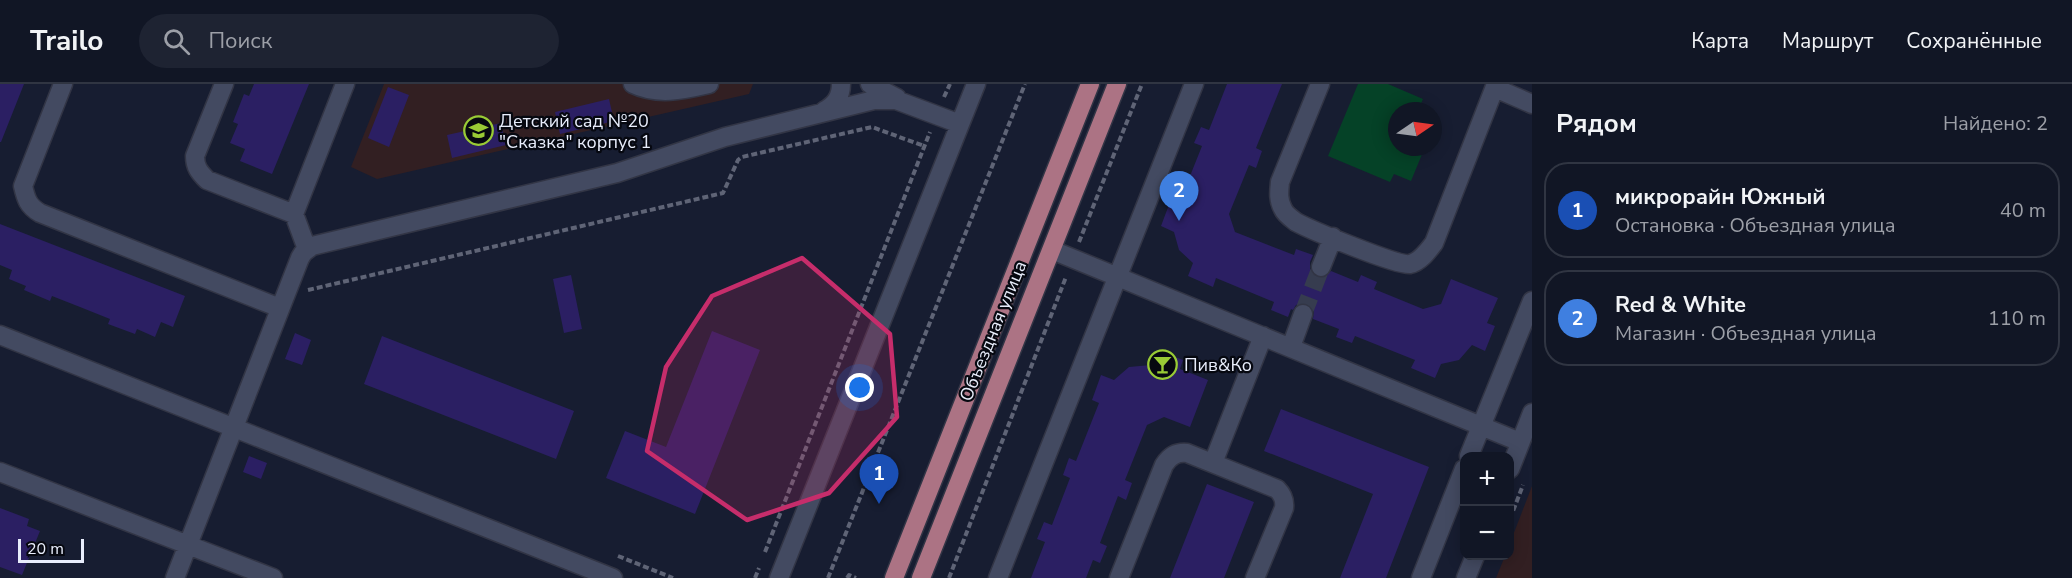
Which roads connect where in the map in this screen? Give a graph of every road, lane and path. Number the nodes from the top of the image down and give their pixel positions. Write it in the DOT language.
graph roads {
  1 [pos="63,84"];
  2 [pos="224,84"];
  3 [pos="345,84"];
  4 [pos="633,84"];
  5 [pos="709,84"];
  6 [pos="841,84"];
  7 [pos="870,84"];
  8 [pos="950,84"];
  9 [pos="976,84"];
  10 [pos="1025,84"];
  11 [pos="1090,84"];
  12 [pos="1117,84"];
  13 [pos="1142,84"];
  14 [pos="1194,84"];
  15 [pos="1320,84"];
  16 [pos="1496,86"];
  17 [pos="908,103"];
  18 [pos="1532,104"];
  19 [pos="821,114"];
  20 [pos="937,115"];
  21 [pos="960,124"];
  22 [pos="924,146"];
  23 [pos="294,214"];
  24 [pos="1333,237"];
  25 [pos="1029,240"];
  26 [pos="307,249"];
  27 [pos="1052,250"];
  28 [pos="1073,258"];
  29 [pos="1321,267"];
  30 [pos="1118,276"];
  31 [pos="305,291"];
  32 [pos="1532,301"];
  33 [pos="280,308"];
  34 [pos="1304,314"];
  35 [pos="0,335"];
  36 [pos="1263,336"];
  37 [pos="1291,348"];
  38 [pos="1532,412"];
  39 [pos="1481,426"];
  40 [pos="233,428"];
  41 [pos="1520,442"];
  42 [pos="1471,452"];
  43 [pos="1514,457"];
  44 [pos="1214,463"];
  45 [pos="0,472"];
  46 [pos="1460,479"];
  47 [pos="1524,481"];
  48 [pos="1514,506"];
  49 [pos="187,545"];
  50 [pos="764,556"];
  51 [pos="1473,560"];
  52 [pos="760,567"];
  53 [pos="848,576"];
  54 [pos="175,578"];
  55 [pos="273,578"];
  56 [pos="613,578"];
  57 [pos="755,578"];
  58 [pos="779,578"];
  59 [pos="828,578"];
  60 [pos="856,578"];
  61 [pos="894,578"];
  62 [pos="921,578"];
  63 [pos="949,578"];
  64 [pos="999,578"];
  65 [pos="1119,578"];
  66 [pos="1255,578"];
  67 [pos="1421,578"];
  68 [pos="1466,578"];
  1 -- 33 [label="street"];
  2 -- 23 [label="street"];
  3 -- 23 [label="street"];
  4 -- 5 [label="street"];
  6 -- 19 [label="street"];
  7 -- 17 [label="street"];
  8 -- 20 [label="path"];
  9 -- 21 [label="street"];
  10 -- 59 [label="path"];
  11 -- 25 [label="main road, Объездная улица"];
  12 -- 27 [label="main road, Объездная улица"];
  13 -- 28 [label="path"];
  14 -- 30 [label="street"];
  15 -- 24 [label="street"];
  16 -- 18 [label="street"];
  16 -- 24 [label="street"];
  17 -- 19 [label="street"];
  17 -- 20 [label="street"];
  19 -- 26 [label="street"];
  20 -- 21 [label="street"];
  20 -- 22 [label="path"];
  21 -- 58 [label="street"];
  22 -- 31 [label="path"];
  22 -- 50 [label="path"];
  23 -- 26 [label="street"];
  24 -- 29 [label="street"];
  25 -- 27 [label="main road"];
  25 -- 61 [label="main road, Объездная улица"];
  26 -- 33 [label="street"];
  27 -- 28 [label="street"];
  27 -- 62 [label="main road, Объездная улица"];
  28 -- 30 [label="street"];
  28 -- 63 [label="path"];
  30 -- 36 [label="street"];
  30 -- 64 [label="street"];
  32 -- 39 [label="street"];
  33 -- 40 [label="street"];
  34 -- 37 [label="street"];
  35 -- 40 [label="street"];
  36 -- 37 [label="street"];
  36 -- 44 [label="street"];
  37 -- 39 [label="street"];
  38 -- 41 [label="street"];
  39 -- 41 [label="street"];
  39 -- 42 [label="street"];
  40 -- 49 [label="street"];
  40 -- 56 [label="street"];
  41 -- 43 [label="street"];
  44 -- 65 [label="street"];
  44 -- 66 [label="street"];
  45 -- 49 [label="street"];
  46 -- 67 [label="street"];
  47 -- 48 [label="path"];
  49 -- 54 [label="street"];
  49 -- 55 [label="street"];
  51 -- 68 [label="street"];
  52 -- 57 [label="path"];
  53 -- 60 [label="path"];
}
